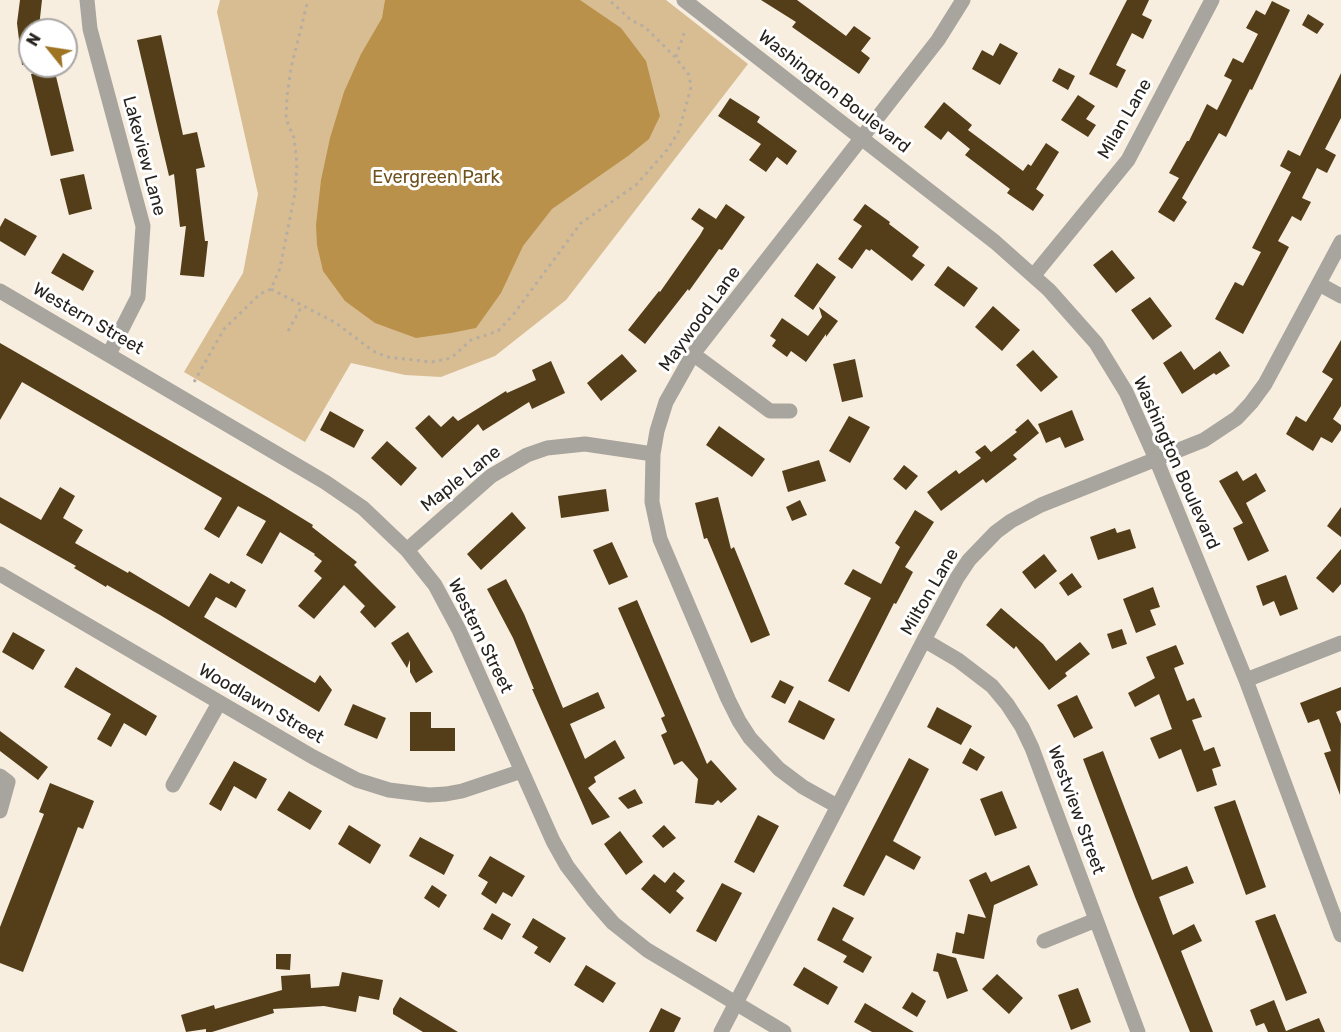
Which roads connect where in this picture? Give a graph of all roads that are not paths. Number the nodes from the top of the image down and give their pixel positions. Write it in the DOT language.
graph roads {
  1 [pos="87,0"];
  2 [pos="684,0"];
  3 [pos="963,0"];
  4 [pos="1212,0"];
  5 [pos="862,139"];
  6 [pos="1341,242"];
  7 [pos="1034,275"];
  8 [pos="1319,284"];
  9 [pos="0,291"];
  10 [pos="1341,296"];
  11 [pos="109,354"];
  12 [pos="693,354"];
  13 [pos="790,411"];
  14 [pos="653,454"];
  15 [pos="1156,459"];
  16 [pos="407,550"];
  17 [pos="0,574"];
  18 [pos="924,640"];
  19 [pos="1341,643"];
  20 [pos="1246,680"];
  21 [pos="219,703"];
  22 [pos="522,771"];
  23 [pos="0,776"];
  24 [pos="173,785"];
  25 [pos="837,806"];
  26 [pos="0,811"];
  27 [pos="1096,920"];
  28 [pos="1341,935"];
  29 [pos="1044,941"];
  30 [pos="735,1004"];
  31 [pos="721,1032"];
  32 [pos="784,1032"];
  33 [pos="1138,1032"];
  1 -- 11 [label="street, Lakeview Lane"];
  2 -- 5 [label="street, Washington Boulevard"];
  3 -- 5 [label="street, Maywood Lane"];
  4 -- 7 [label="street, Milan Lane"];
  5 -- 7 [label="street, Washington Boulevard"];
  5 -- 12 [label="street, Maywood Lane"];
  6 -- 8 [label="street, Milton Lane"];
  7 -- 15 [label="street, Washington Boulevard"];
  8 -- 10 [label="street"];
  8 -- 15 [label="street, Milton Lane"];
  9 -- 11 [label="street, Western Street"];
  11 -- 16 [label="street, Western Street"];
  12 -- 13 [label="street"];
  12 -- 14 [label="street, Maywood Lane"];
  14 -- 16 [label="street, Maple Lane"];
  14 -- 25 [label="street, Maywood Lane"];
  15 -- 18 [label="street, Milton Lane"];
  15 -- 20 [label="street, Washington Boulevard"];
  16 -- 22 [label="street, Western Street"];
  17 -- 21 [label="street, Woodlawn Street"];
  18 -- 25 [label="street, Milton Lane"];
  18 -- 27 [label="street, Westview Street"];
  19 -- 20 [label="street"];
  20 -- 28 [label="street, Washington Boulevard"];
  21 -- 22 [label="street, Woodlawn Street"];
  21 -- 24 [label="street"];
  22 -- 30 [label="street, Western Street"];
  23 -- 26 [label="street"];
  25 -- 30 [label="street, Milton Lane"];
  27 -- 29 [label="street"];
  27 -- 33 [label="street, Westview Street"];
  30 -- 31 [label="street, Milton Lane"];
  30 -- 32 [label="street, Western Street"];
}
